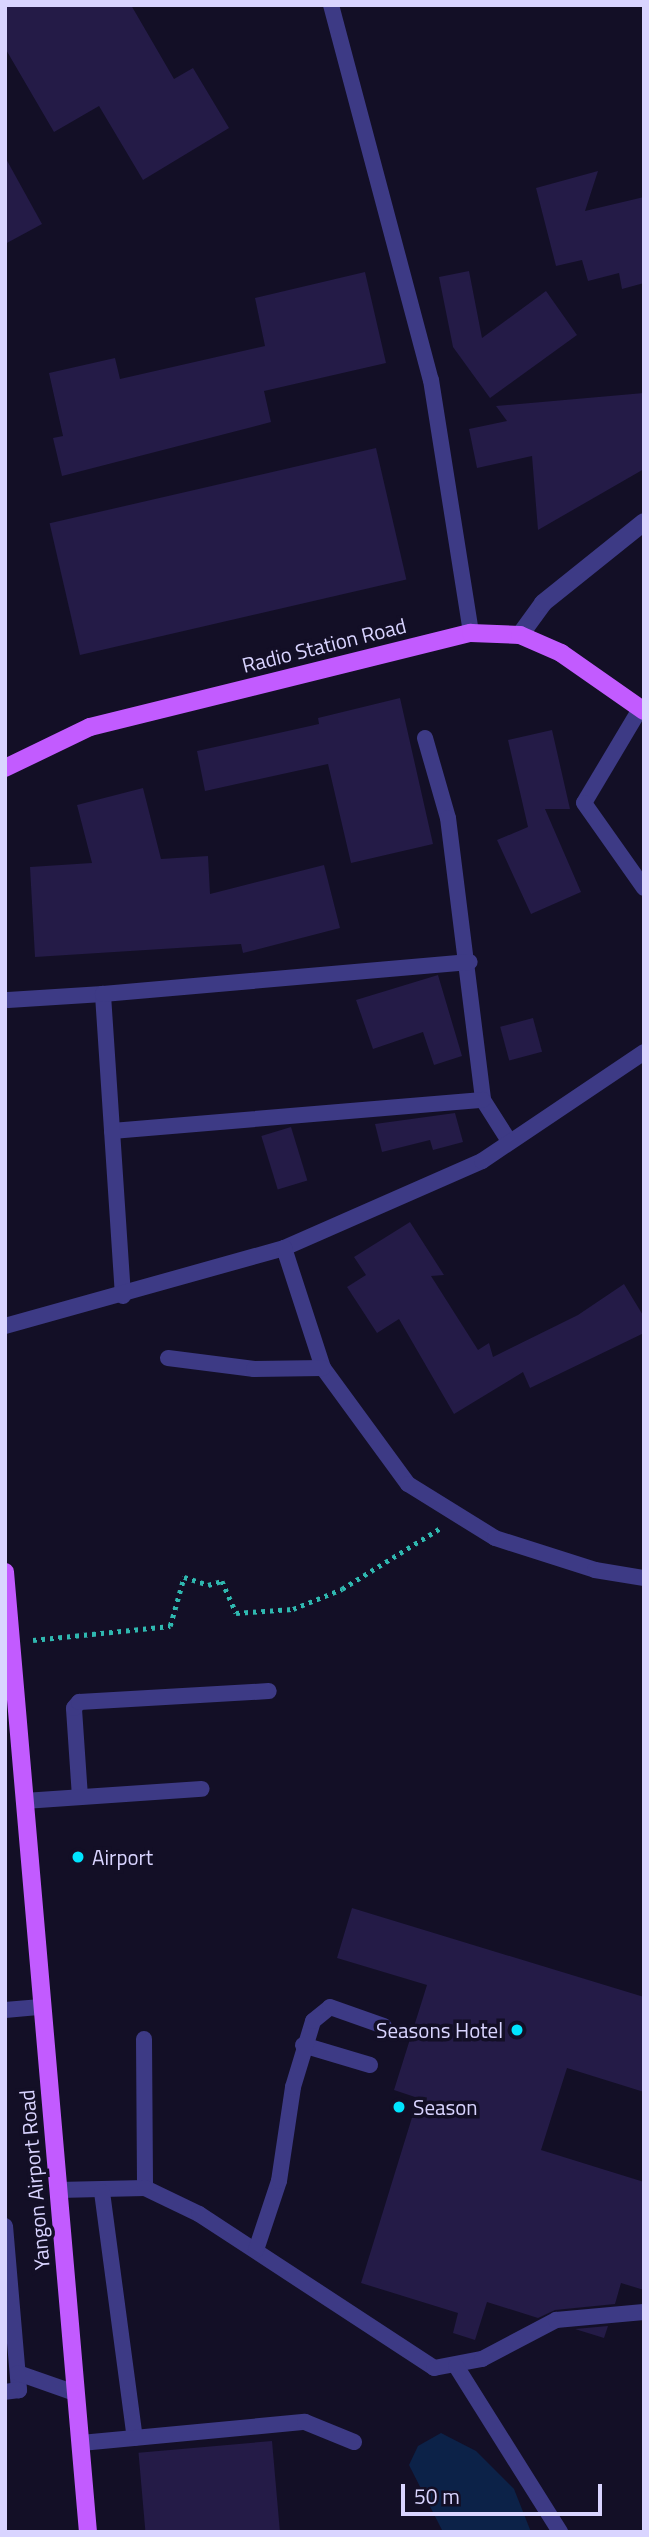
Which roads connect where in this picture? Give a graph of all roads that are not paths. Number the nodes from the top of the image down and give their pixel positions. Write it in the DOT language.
graph roads {
  1 [pos="334,6"];
  2 [pos="644,522"];
  3 [pos="471,633"];
  4 [pos="520,635"];
  5 [pos="642,710"];
  6 [pos="425,738"];
  7 [pos="5,768"];
  8 [pos="644,888"];
  9 [pos="470,962"];
  10 [pos="103,994"];
  11 [pos="8,1000"];
  12 [pos="644,1052"];
  13 [pos="483,1100"];
  14 [pos="112,1131"];
  15 [pos="509,1141"];
  16 [pos="284,1248"];
  17 [pos="122,1296"];
  18 [pos="5,1326"];
  19 [pos="168,1358"];
  20 [pos="323,1368"];
  21 [pos="644,1578"];
  22 [pos="6,1582"];
  23 [pos="269,1691"];
  24 [pos="202,1789"];
  25 [pos="80,1797"];
  26 [pos="24,1801"];
  27 [pos="41,2007"];
  28 [pos="5,2010"];
  29 [pos="384,2026"];
  30 [pos="144,2039"];
  31 [pos="303,2045"];
  32 [pos="370,2065"];
  33 [pos="145,2188"];
  34 [pos="58,2190"];
  35 [pos="102,2192"];
  36 [pos="5,2226"];
  37 [pos="6,2236"];
  38 [pos="256,2250"];
  39 [pos="8,2287"];
  40 [pos="644,2312"];
  41 [pos="10,2345"];
  42 [pos="456,2366"];
  43 [pos="18,2374"];
  44 [pos="5,2392"];
  45 [pos="75,2393"];
  46 [pos="135,2438"];
  47 [pos="354,2442"];
  48 [pos="81,2443"];
  49 [pos="88,2532"];
  50 [pos="561,2532"];
  1 -- 3 [label="lane"];
  2 -- 4 [label="street"];
  3 -- 4 [label="main road, Radio Station Road"];
  3 -- 7 [label="main road, Radio Station Road"];
  4 -- 5 [label="main road, Radio Station Road"];
  5 -- 8 [label="lane"];
  6 -- 9 [label="lane"];
  9 -- 10 [label="lane"];
  9 -- 13 [label="lane"];
  10 -- 11 [label="lane"];
  10 -- 14 [label="lane"];
  12 -- 15 [label="lane"];
  13 -- 14 [label="lane"];
  13 -- 15 [label="lane"];
  14 -- 17 [label="lane"];
  15 -- 16 [label="lane"];
  16 -- 17 [label="lane"];
  16 -- 20 [label="lane"];
  17 -- 18 [label="lane"];
  19 -- 20 [label="lane"];
  20 -- 21 [label="lane"];
  22 -- 26 [label="main road, Yangon Airport Road"];
  23 -- 25 [label="lane"];
  24 -- 25 [label="lane"];
  25 -- 26 [label="lane"];
  26 -- 27 [label="main road, Yangon Airport Road"];
  27 -- 28 [label="lane"];
  27 -- 34 [label="main road, Yangon Airport Road"];
  29 -- 31 [label="lane"];
  30 -- 33 [label="lane"];
  31 -- 32 [label="lane"];
  31 -- 38 [label="lane"];
  33 -- 35 [label="lane"];
  33 -- 38 [label="lane"];
  34 -- 35 [label="lane"];
  34 -- 45 [label="main road, Yangon Airport Road"];
  35 -- 46 [label="lane"];
  36 -- 37 [label="lane"];
  37 -- 39 [label="lane"];
  38 -- 42 [label="lane"];
  39 -- 41 [label="lane"];
  40 -- 42 [label="lane"];
  41 -- 43 [label="lane"];
  42 -- 50 [label="lane"];
  43 -- 44 [label="lane"];
  43 -- 45 [label="lane"];
  45 -- 48 [label="main road, Yangon Airport Road"];
  46 -- 47 [label="lane"];
  46 -- 48 [label="lane"];
  48 -- 49 [label="main road, Yangon Airport Road"];
}
